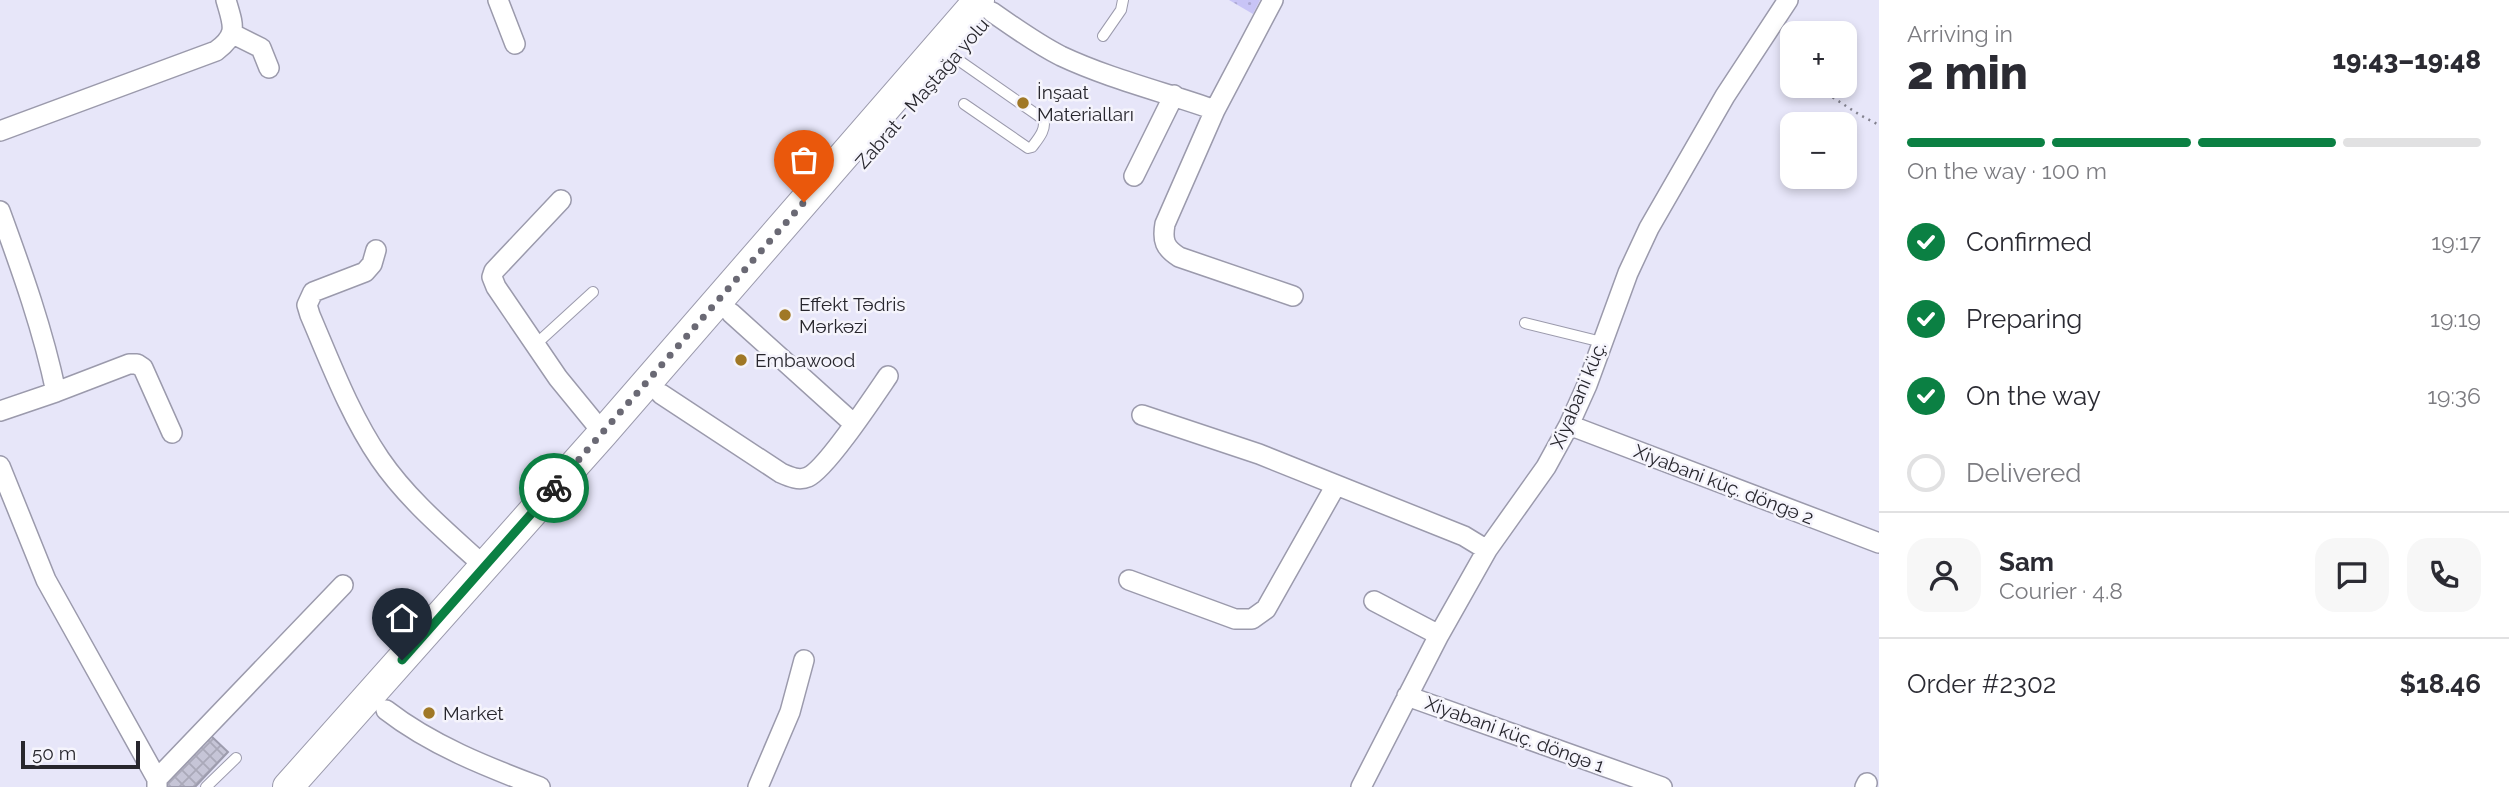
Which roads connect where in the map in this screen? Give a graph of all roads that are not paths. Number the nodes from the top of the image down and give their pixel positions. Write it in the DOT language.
graph roads {
  1 [pos="226,0"];
  2 [pos="498,0"];
  3 [pos="1124,0"];
  4 [pos="1273,0"];
  5 [pos="1788,0"];
  6 [pos="992,4"];
  7 [pos="233,34"];
  8 [pos="1103,36"];
  9 [pos="515,44"];
  10 [pos="954,57"];
  11 [pos="269,68"];
  12 [pos="1174,95"];
  13 [pos="964,104"];
  14 [pos="1215,110"];
  15 [pos="0,131"];
  16 [pos="1134,176"];
  17 [pos="561,200"];
  18 [pos="0,211"];
  19 [pos="376,250"];
  20 [pos="593,292"];
  21 [pos="1293,296"];
  22 [pos="731,313"];
  23 [pos="1525,323"];
  24 [pos="1602,342"];
  25 [pos="535,345"];
  26 [pos="888,376"];
  27 [pos="56,392"];
  28 [pos="662,394"];
  29 [pos="0,411"];
  30 [pos="1142,415"];
  31 [pos="854,424"];
  32 [pos="1569,425"];
  33 [pos="172,433"];
  34 [pos="603,433"];
  35 [pos="0,466"];
  36 [pos="1336,485"];
  37 [pos="1879,542"];
  38 [pos="1487,550"];
  39 [pos="484,566"];
  40 [pos="1129,580"];
  41 [pos="343,585"];
  42 [pos="1374,601"];
  43 [pos="1439,635"];
  44 [pos="804,660"];
  45 [pos="1408,695"];
  46 [pos="386,710"];
  47 [pos="236,758"];
  48 [pos="157,783"];
  49 [pos="206,787"];
  50 [pos="288,787"];
  51 [pos="315,787"];
  52 [pos="540,787"];
  53 [pos="758,787"];
  54 [pos="1361,787"];
  55 [pos="1662,787"];
  1 -- 7 [label="street"];
  2 -- 9 [label="street"];
  3 -- 8 [label="lane"];
  4 -- 14 [label="street"];
  5 -- 24 [label="street, Xiyabani küç."];
  6 -- 10 [label="main road, Zabrat - Maştağa yolu"];
  6 -- 12 [label="street"];
  6 -- 34 [label="main road"];
  7 -- 11 [label="street"];
  7 -- 15 [label="street"];
  10 -- 13 [label="lane"];
  10 -- 22 [label="main road, Zabrat - Maştağa yolu"];
  12 -- 14 [label="street"];
  12 -- 16 [label="street"];
  14 -- 21 [label="street"];
  17 -- 25 [label="street"];
  18 -- 27 [label="street"];
  19 -- 39 [label="street"];
  20 -- 25 [label="lane"];
  22 -- 28 [label="main road, Zabrat - Maştağa yolu"];
  22 -- 31 [label="street"];
  23 -- 24 [label="lane"];
  24 -- 32 [label="street, Xiyabani küç."];
  25 -- 34 [label="street"];
  26 -- 31 [label="street"];
  27 -- 29 [label="street"];
  27 -- 33 [label="street"];
  28 -- 31 [label="street"];
  28 -- 46 [label="main road, Zabrat - Maştağa yolu"];
  30 -- 36 [label="street"];
  32 -- 37 [label="street, Xiyabani küç. döngə 2"];
  32 -- 38 [label="street, Xiyabani küç."];
  34 -- 39 [label="main road"];
  35 -- 48 [label="street"];
  36 -- 38 [label="street"];
  36 -- 40 [label="street"];
  38 -- 43 [label="street, Xiyabani küç."];
  39 -- 50 [label="main road"];
  41 -- 48 [label="street"];
  42 -- 43 [label="street"];
  43 -- 45 [label="street, Xiyabani küç."];
  44 -- 53 [label="street"];
  45 -- 54 [label="street, Xiyabani küç."];
  45 -- 55 [label="street, Xiyabani küç. döngə 1"];
  46 -- 51 [label="main road, Zabrat - Maştağa yolu"];
  46 -- 52 [label="street"];
  47 -- 49 [label="lane"];
}
